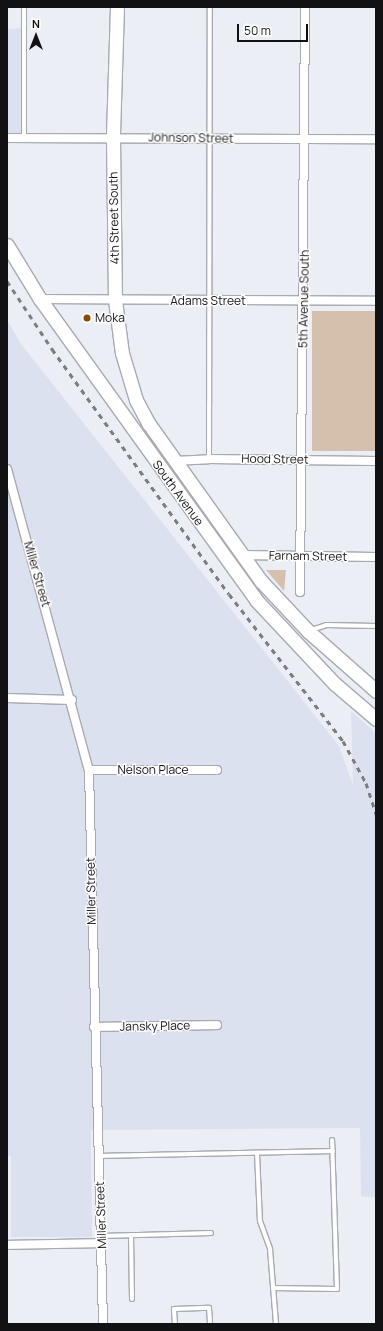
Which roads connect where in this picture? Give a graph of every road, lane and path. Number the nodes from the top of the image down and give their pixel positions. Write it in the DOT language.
graph roads {
  1 [pos="24,7"];
  2 [pos="117,7"];
  3 [pos="210,7"];
  4 [pos="305,7"];
  5 [pos="113,136"];
  6 [pos="7,138"];
  7 [pos="24,138"];
  8 [pos="208,138"];
  9 [pos="376,139"];
  10 [pos="304,140"];
  11 [pos="7,245"];
  12 [pos="40,299"];
  13 [pos="115,300"];
  14 [pos="210,301"];
  15 [pos="304,301"];
  16 [pos="376,301"];
  17 [pos="149,424"];
  18 [pos="209,459"];
  19 [pos="300,460"];
  20 [pos="174,461"];
  21 [pos="376,461"];
  22 [pos="7,469"];
  23 [pos="240,556"];
  24 [pos="300,556"];
  25 [pos="376,557"];
  26 [pos="300,592"];
  27 [pos="376,626"];
  28 [pos="308,631"];
  29 [pos="376,691"];
  30 [pos="7,698"];
  31 [pos="72,700"];
  32 [pos="376,719"];
  33 [pos="89,770"];
  34 [pos="217,770"];
  35 [pos="216,1025"];
  36 [pos="94,1027"];
  37 [pos="332,1140"];
  38 [pos="333,1151"];
  39 [pos="257,1153"];
  40 [pos="99,1156"];
  41 [pos="211,1233"];
  42 [pos="131,1235"];
  43 [pos="102,1240"];
  44 [pos="7,1245"];
  45 [pos="273,1288"];
  46 [pos="132,1300"];
  47 [pos="103,1324"];
  48 [pos="175,1324"];
  49 [pos="210,1324"];
  50 [pos="276,1324"];
  1 -- 7 [label="lane"];
  2 -- 5 [label="highway, 4th Street South"];
  3 -- 8 [label="lane"];
  4 -- 10 [label="street, 5th Avenue South"];
  5 -- 7 [label="street, Johnson Street"];
  5 -- 8 [label="street, Johnson Street"];
  5 -- 13 [label="highway, 4th Street South"];
  6 -- 7 [label="street, Johnson Street"];
  8 -- 10 [label="street, Johnson Street"];
  8 -- 14 [label="lane"];
  9 -- 10 [label="street, Johnson Street"];
  10 -- 15 [label="street, 5th Avenue South"];
  11 -- 12 [label="highway, South Avenue"];
  12 -- 13 [label="street, Adams Street"];
  12 -- 32 [label="highway, South Avenue"];
  13 -- 14 [label="street, Adams Street"];
  13 -- 17 [label="highway, 4th Street South"];
  14 -- 15 [label="street, Adams Street"];
  14 -- 18 [label="lane"];
  15 -- 16 [label="street, Adams Street"];
  15 -- 19 [label="street, 5th Avenue South"];
  17 -- 20 [label="highway, South Avenue"];
  18 -- 19 [label="street, Hood Street"];
  18 -- 20 [label="street, Hood Street"];
  19 -- 21 [label="street, Hood Street"];
  19 -- 24 [label="street, 5th Avenue South"];
  20 -- 23 [label="highway, South Avenue"];
  22 -- 31 [label="street, Miller Street"];
  23 -- 24 [label="street, Farnam Street"];
  23 -- 28 [label="highway, South Avenue"];
  24 -- 25 [label="street, Farnam Street"];
  24 -- 26 [label="street, 5th Avenue South"];
  27 -- 28 [label="lane"];
  28 -- 29 [label="highway, South Avenue"];
  30 -- 31 [label="street"];
  31 -- 33 [label="street, Miller Street"];
  33 -- 34 [label="street, Nelson Place"];
  33 -- 36 [label="street, Miller Street"];
  35 -- 36 [label="street, Jansky Place"];
  36 -- 40 [label="street, Miller Street"];
  37 -- 38 [label="lane"];
  38 -- 39 [label="lane"];
  38 -- 45 [label="lane"];
  39 -- 40 [label="lane"];
  39 -- 45 [label="lane"];
  40 -- 43 [label="street, Miller Street"];
  41 -- 42 [label="lane"];
  42 -- 43 [label="lane"];
  42 -- 46 [label="lane"];
  43 -- 44 [label="street"];
  43 -- 47 [label="street, Miller Street"];
  45 -- 50 [label="lane"];
  48 -- 49 [label="lane"];
}
